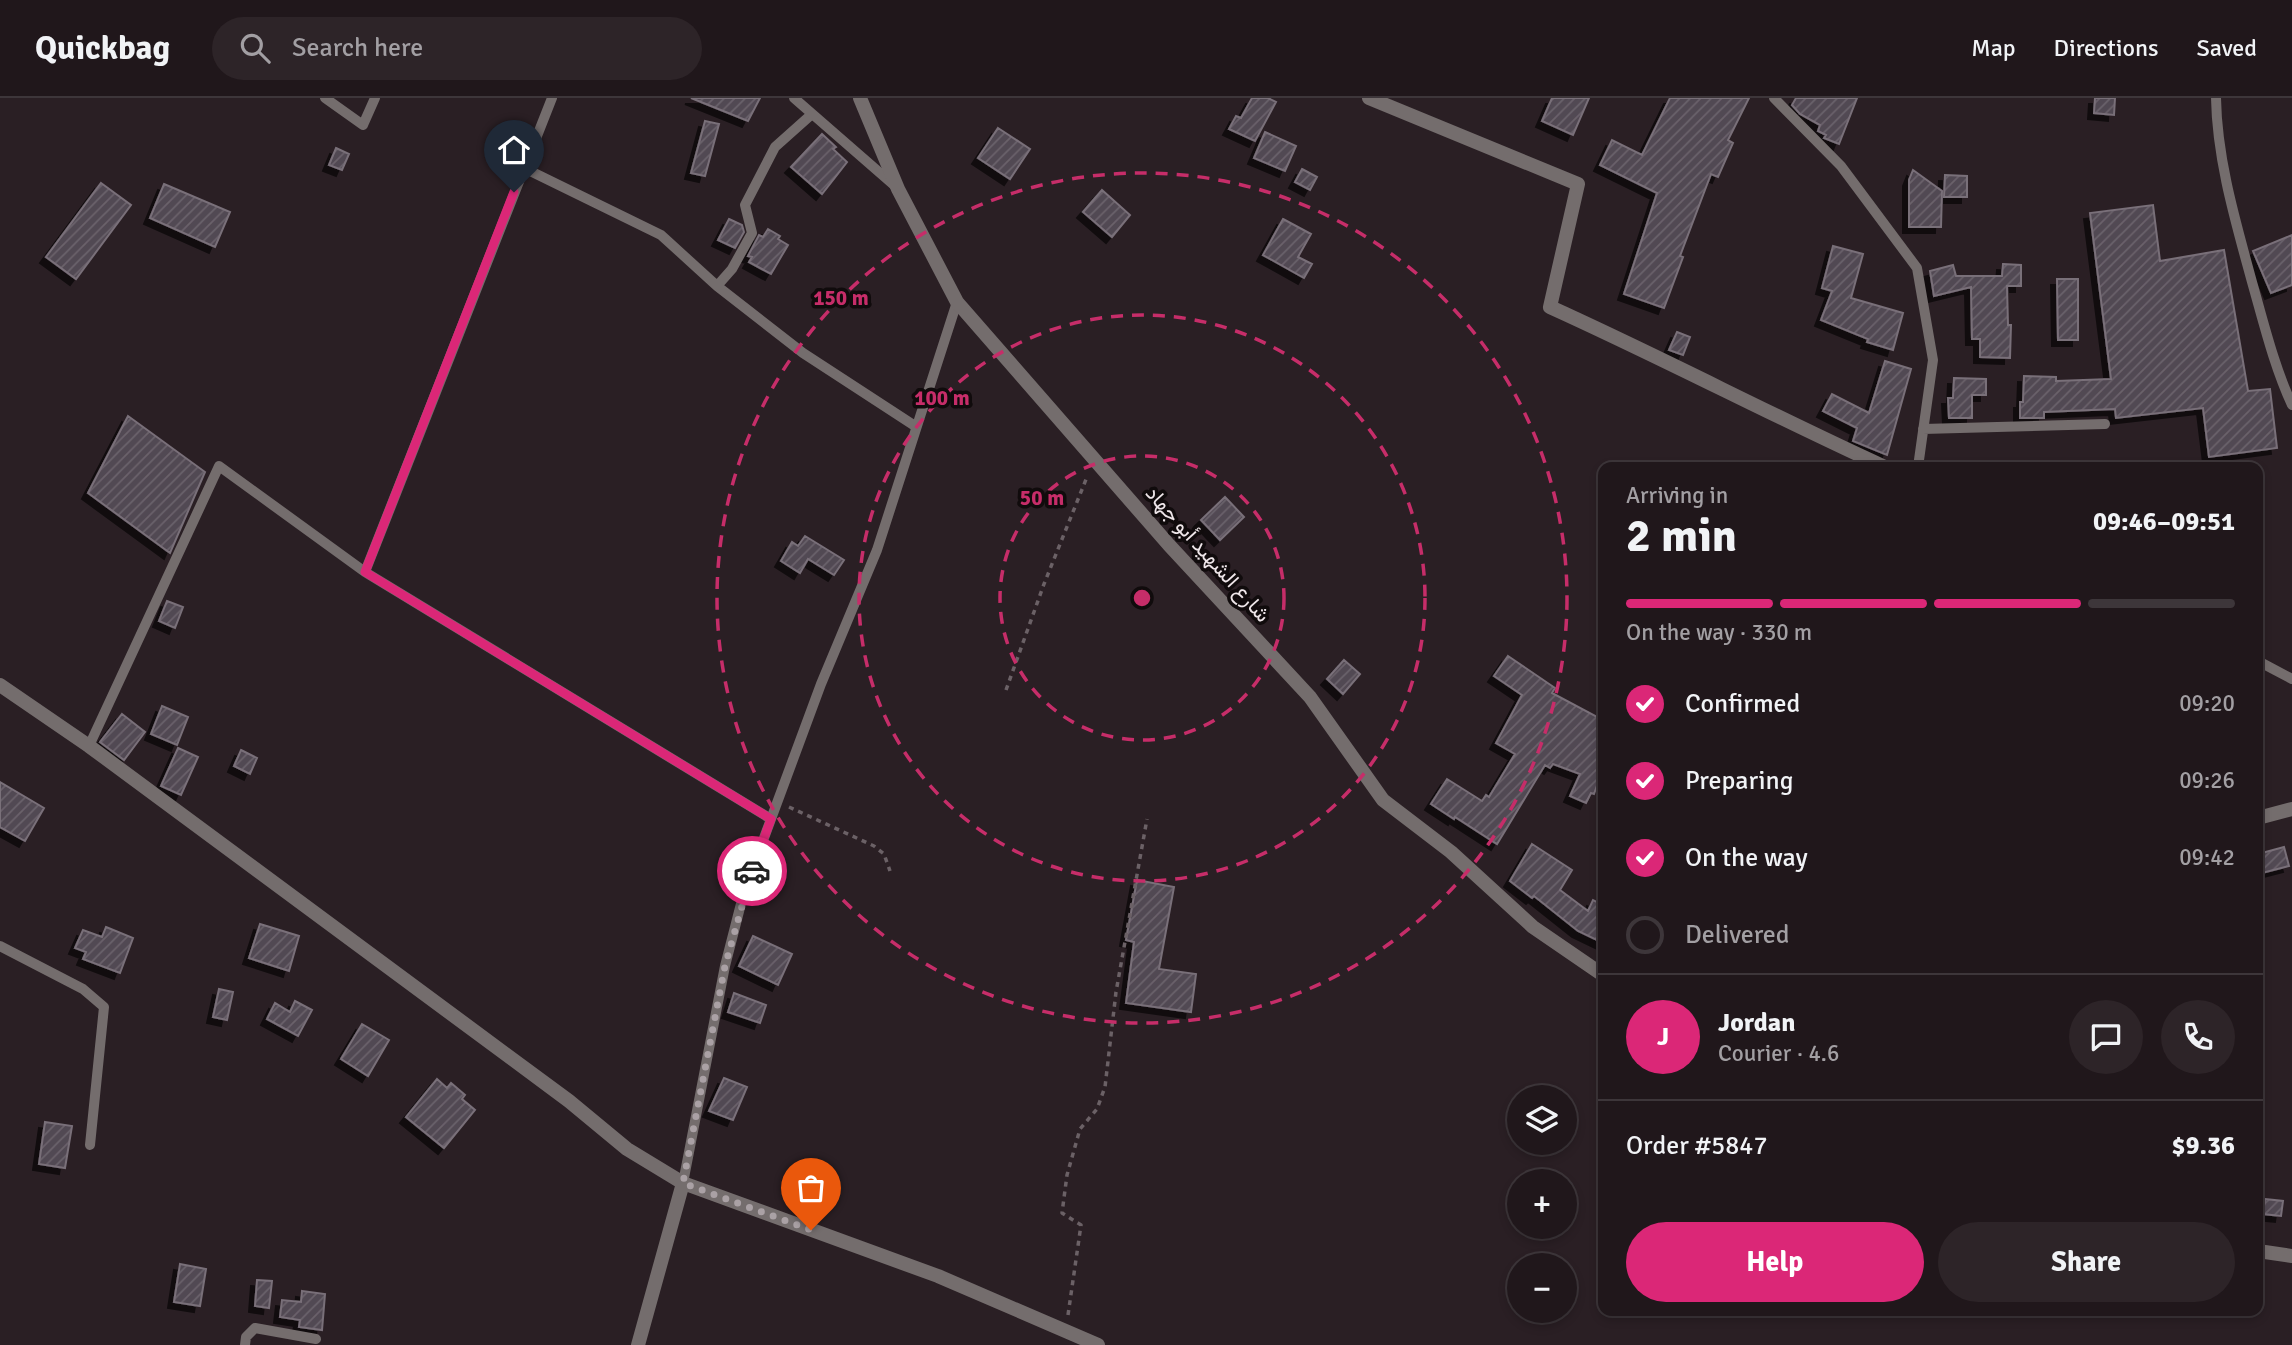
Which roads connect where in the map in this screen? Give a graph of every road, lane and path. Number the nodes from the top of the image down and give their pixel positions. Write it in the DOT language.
graph roads {
  1 [pos="325,98"];
  2 [pos="374,98"];
  3 [pos="552,98"];
  4 [pos="794,98"];
  5 [pos="860,98"];
  6 [pos="1369,98"];
  7 [pos="1774,98"];
  8 [pos="2216,98"];
  9 [pos="812,114"];
  10 [pos="524,168"];
  11 [pos="898,189"];
  12 [pos="717,286"];
  13 [pos="957,302"];
  14 [pos="2292,405"];
  15 [pos="2105,424"];
  16 [pos="915,426"];
  17 [pos="1923,429"];
  18 [pos="1095,459"];
  19 [pos="1874,462"];
  20 [pos="1919,462"];
  21 [pos="365,572"];
  22 [pos="2263,664"];
  23 [pos="2292,679"];
  24 [pos="0,685"];
  25 [pos="1006,690"];
  26 [pos="89,746"];
  27 [pos="777,802"];
  28 [pos="2292,809"];
  29 [pos="2263,817"];
  30 [pos="771,819"];
  31 [pos="1147,819"];
  32 [pos="890,871"];
  33 [pos="0,946"];
  34 [pos="1598,972"];
  35 [pos="90,1146"];
  36 [pos="683,1183"];
  37 [pos="2263,1252"];
  38 [pos="2292,1256"];
  39 [pos="1065,1331"];
  40 [pos="316,1339"];
  41 [pos="245,1345"];
  42 [pos="638,1345"];
  43 [pos="1097,1345"];
  1 -- 2 [label="lane"];
  3 -- 10 [label="lane"];
  4 -- 9 [label="lane"];
  5 -- 11 [label="street, شارع الشهيد أبو جهاد"];
  6 -- 19 [label="street"];
  7 -- 17 [label="lane"];
  8 -- 14 [label="lane"];
  9 -- 11 [label="lane"];
  9 -- 12 [label="lane"];
  10 -- 12 [label="lane"];
  10 -- 21 [label="lane"];
  11 -- 13 [label="street, شارع الشهيد أبو جهاد"];
  12 -- 16 [label="lane"];
  13 -- 16 [label="lane"];
  13 -- 18 [label="street, شارع الشهيد أبو جهاد"];
  15 -- 17 [label="lane"];
  16 -- 27 [label="lane"];
  17 -- 20 [label="lane"];
  18 -- 25 [label="path"];
  18 -- 34 [label="street, شارع الشهيد أبو جهاد"];
  21 -- 26 [label="lane"];
  21 -- 30 [label="lane"];
  22 -- 23 [label="lane"];
  24 -- 26 [label="street"];
  26 -- 36 [label="street"];
  27 -- 30 [label="lane"];
  27 -- 32 [label="path"];
  28 -- 29 [label="street"];
  30 -- 36 [label="lane"];
  31 -- 39 [label="path"];
  33 -- 35 [label="lane"];
  36 -- 39 [label="street"];
  36 -- 42 [label="street"];
  37 -- 38 [label="street"];
  39 -- 43 [label="street"];
  40 -- 41 [label="lane"];
}
